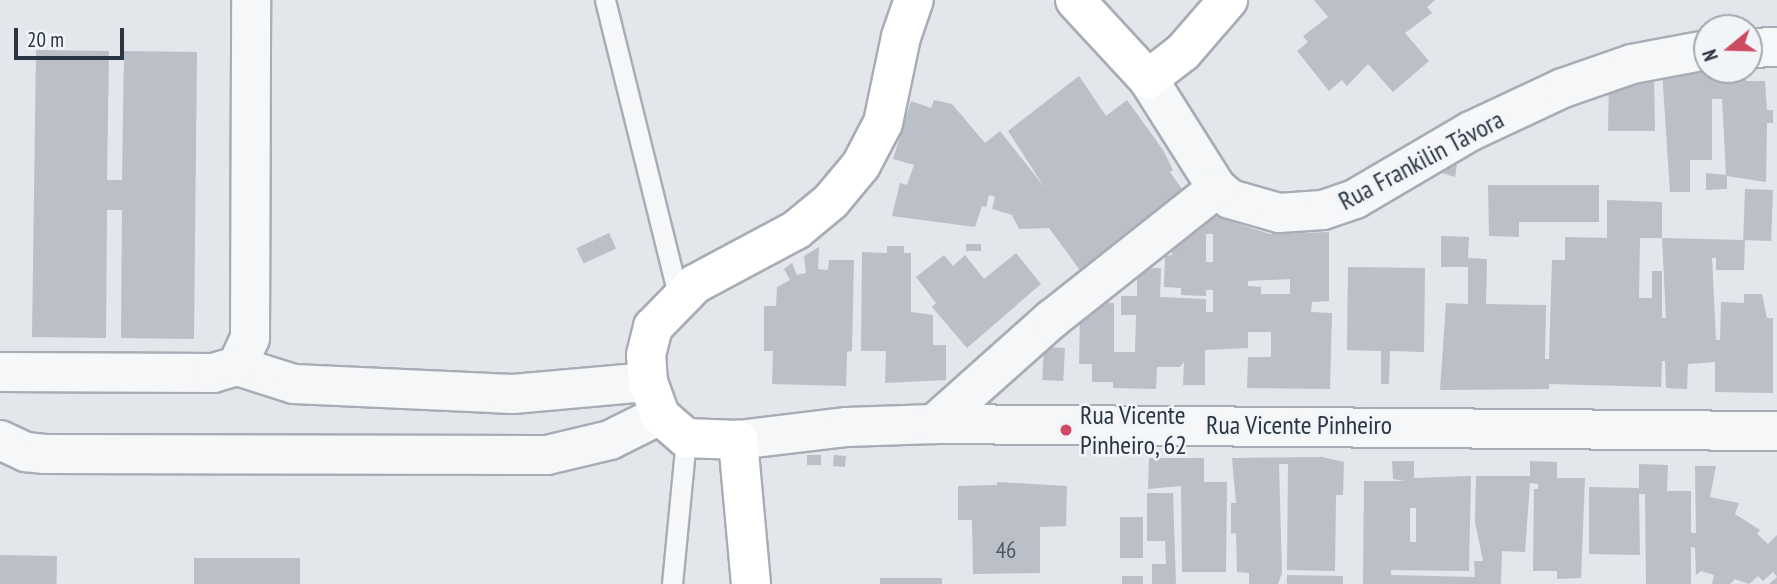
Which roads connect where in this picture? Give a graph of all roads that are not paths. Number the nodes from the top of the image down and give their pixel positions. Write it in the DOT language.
graph roads {
  1 [pos="251,0"];
  2 [pos="604,0"];
  3 [pos="915,0"];
  4 [pos="1075,0"];
  5 [pos="1228,0"];
  6 [pos="1693,53"];
  7 [pos="1148,79"];
  8 [pos="1217,188"];
  9 [pos="679,298"];
  10 [pos="237,366"];
  11 [pos="0,372"];
  12 [pos="665,412"];
  13 [pos="934,424"];
  14 [pos="1777,431"];
  15 [pos="0,440"];
  16 [pos="738,440"];
  17 [pos="672,584"];
  18 [pos="751,584"];
  1 -- 10 [label="street"];
  2 -- 9 [label="lane"];
  3 -- 9 [label="street"];
  4 -- 7 [label="street"];
  5 -- 7 [label="street"];
  6 -- 8 [label="street, Rua Frankilin Távora"];
  7 -- 8 [label="street, Rua Frankilin Távora"];
  8 -- 13 [label="street"];
  9 -- 12 [label="street"];
  10 -- 11 [label="street"];
  10 -- 12 [label="street"];
  12 -- 15 [label="street"];
  12 -- 16 [label="street"];
  12 -- 17 [label="lane"];
  13 -- 14 [label="street, Rua Vicente Pinheiro"];
  13 -- 16 [label="street, Rua Vicente Pinheiro"];
  16 -- 18 [label="street"];
}
